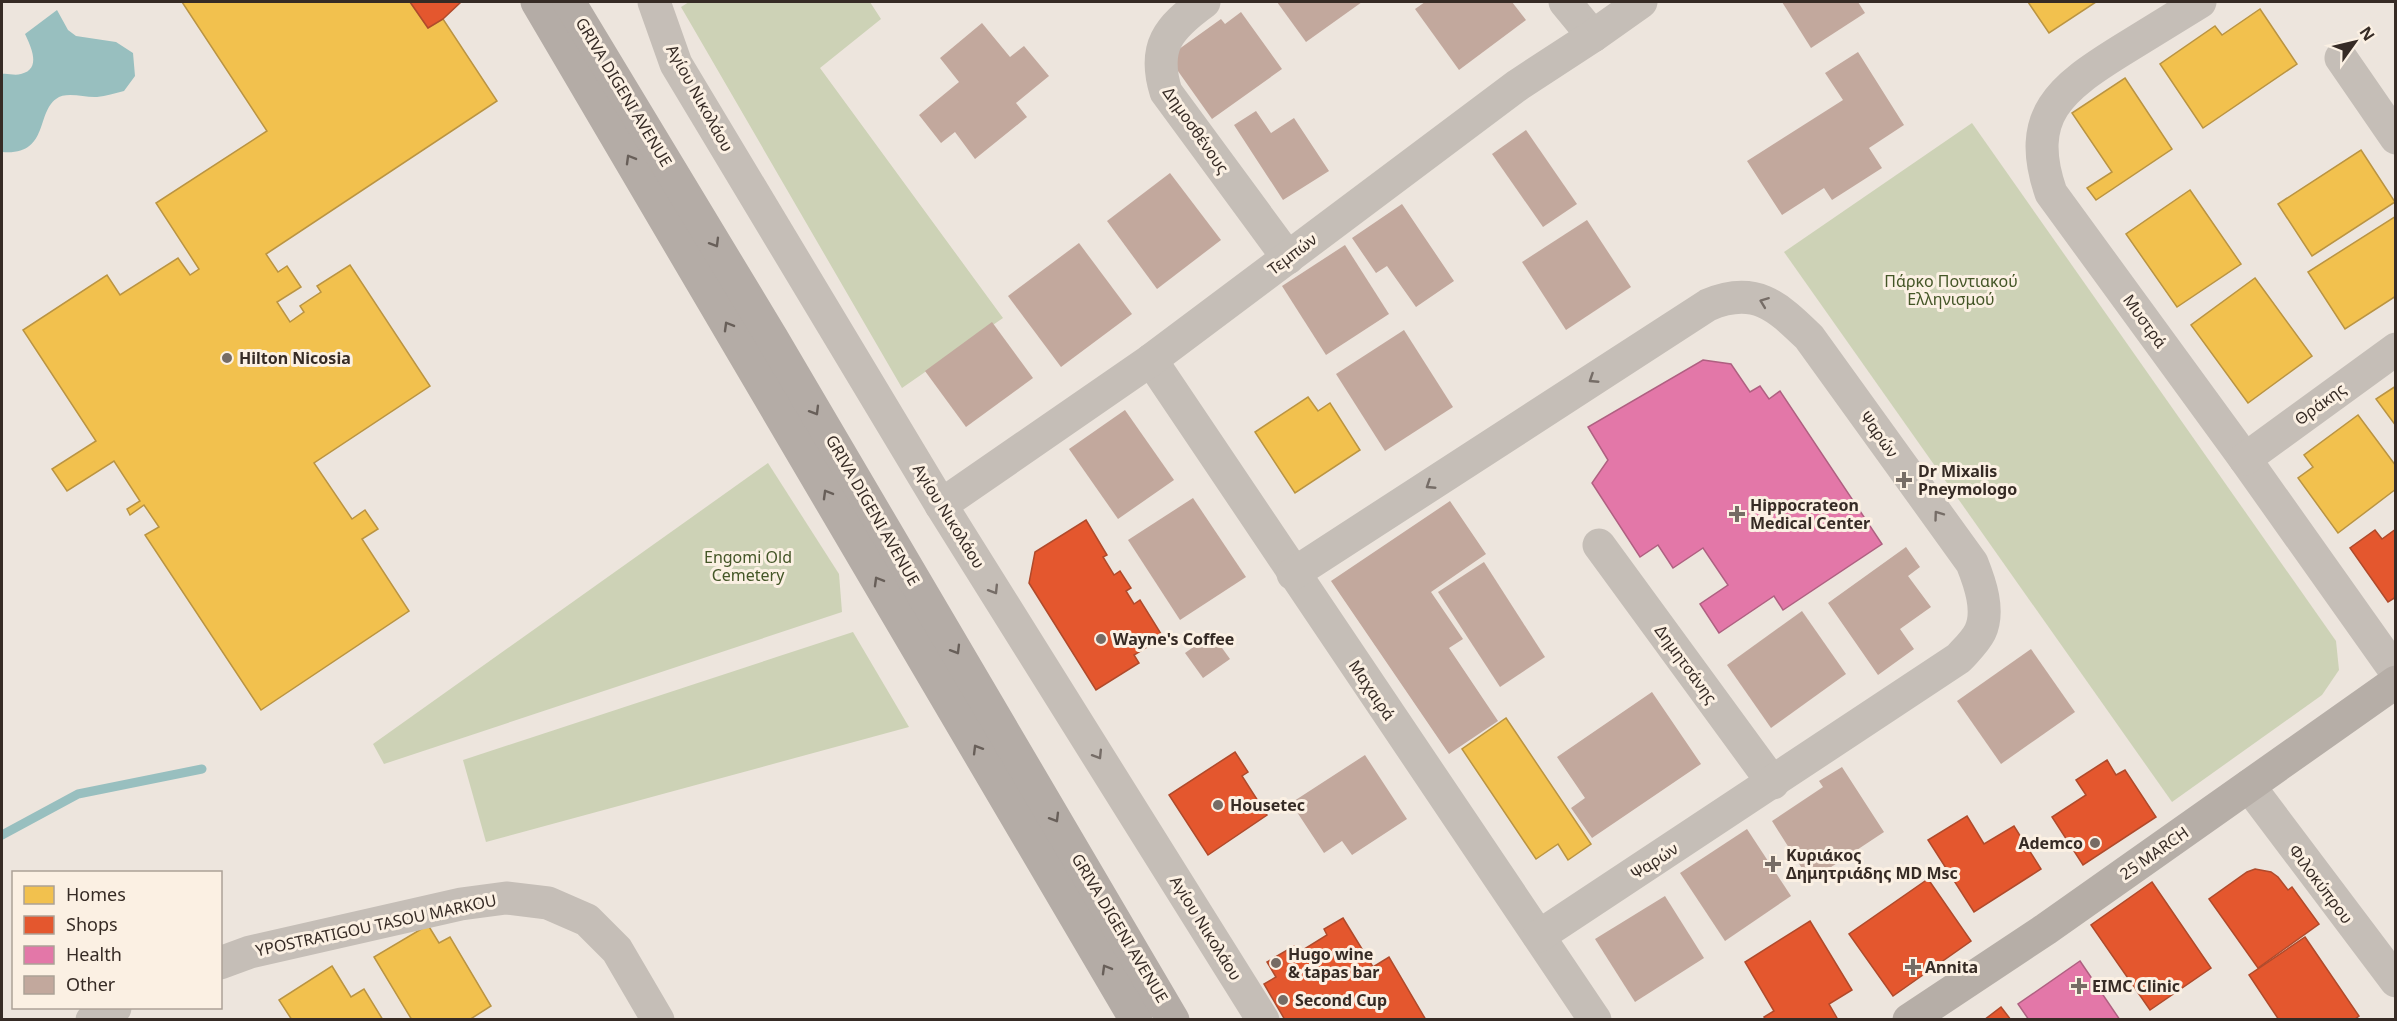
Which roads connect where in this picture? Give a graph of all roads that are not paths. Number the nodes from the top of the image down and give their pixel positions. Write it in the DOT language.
graph roads {
  1 [pos="537,2"];
  2 [pos="569,2"];
  3 [pos="654,2"];
  4 [pos="1204,2"];
  5 [pos="1565,2"];
  6 [pos="1641,2"];
  7 [pos="2200,2"];
  8 [pos="1593,36"];
  9 [pos="2341,58"];
  10 [pos="2396,138"];
  11 [pos="1288,258"];
  12 [pos="2396,349"];
  13 [pos="1151,360"];
  14 [pos="2245,459"];
  15 [pos="941,505"];
  16 [pos="1599,544"];
  17 [pos="1293,574"];
  18 [pos="2396,672"];
  19 [pos="2396,682"];
  20 [pos="1773,783"];
  21 [pos="2249,786"];
  22 [pos="1539,936"];
  23 [pos="222,962"];
  24 [pos="2396,981"];
  25 [pos="113,1009"];
  26 [pos="92,1020"];
  27 [pos="658,1020"];
  28 [pos="1136,1020"];
  29 [pos="1173,1020"];
  30 [pos="1263,1020"];
  31 [pos="1595,1020"];
  32 [pos="1909,1020"];
  28 -- 1 [label="main road, GRIVA DIGENI AVENUE, one-way"];
  2 -- 29 [label="main road, GRIVA DIGENI AVENUE, one-way"];
  3 -- 15 [label="street, Αγίου Νικολάου"];
  4 -- 11 [label="street, Δημοσθένους"];
  5 -- 8 [label="street"];
  6 -- 8 [label="street, Τεμπών"];
  7 -- 14 [label="street, Μυστρά"];
  8 -- 11 [label="street, Τεμπών"];
  9 -- 10 [label="street"];
  11 -- 13 [label="street, Τεμπών"];
  12 -- 14 [label="street, Θράκης"];
  13 -- 15 [label="street, Τεμπών"];
  13 -- 17 [label="street, Μαχαιρά"];
  14 -- 18 [label="street, Μυστρά"];
  15 -- 30 [label="street, Αγίου Νικολάου, one-way"];
  16 -- 20 [label="street, Δημητσάνης"];
  20 -- 17 [label="street, Ψαρών, one-way"];
  17 -- 22 [label="street, Μαχαιρά"];
  19 -- 21 [label="street, 25 MARCH"];
  20 -- 22 [label="street, Ψαρών"];
  21 -- 24 [label="street, Φιλοκύπρου"];
  21 -- 32 [label="street, 25 MARCH"];
  22 -- 31 [label="street, Μαχαιρά"];
  23 -- 27 [label="street, YPOSTRATIGOU TASOU MARKOU"];
  25 -- 26 [label="street"];
}
